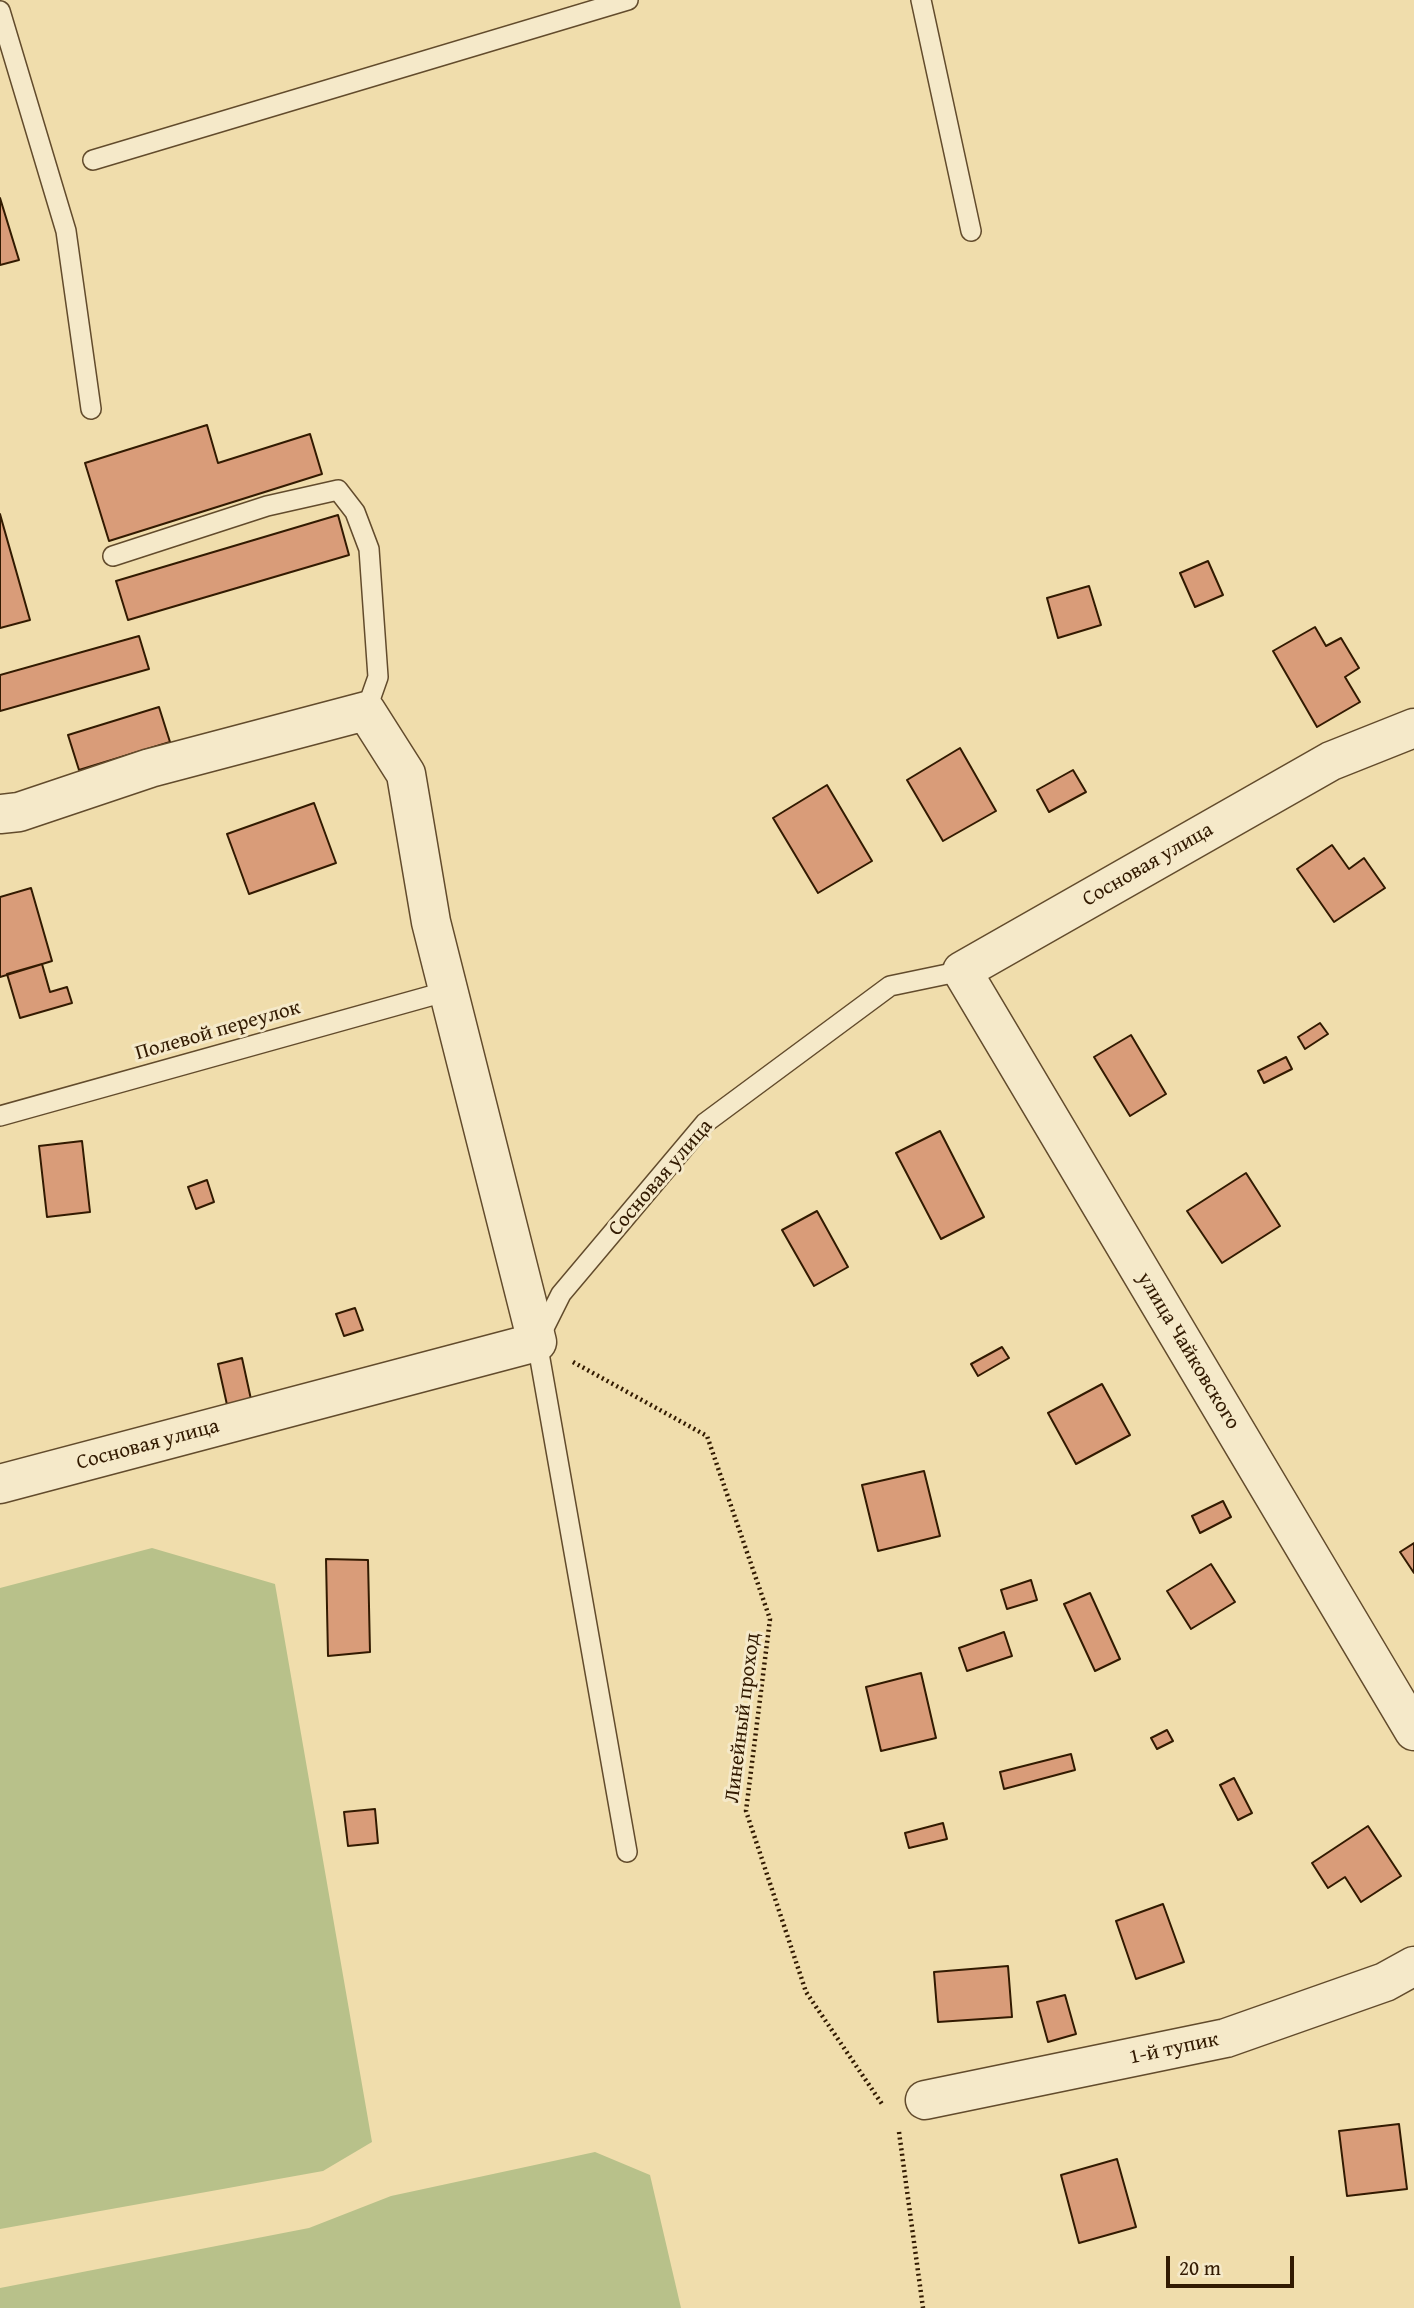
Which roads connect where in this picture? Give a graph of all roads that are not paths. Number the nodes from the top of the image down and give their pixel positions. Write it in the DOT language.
graph roads {
  1 [pos="628,0"];
  2 [pos="921,0"];
  3 [pos="0,11"];
  4 [pos="93,160"];
  5 [pos="971,231"];
  6 [pos="92,410"];
  7 [pos="113,556"];
  8 [pos="366,711"];
  9 [pos="1414,728"];
  10 [pos="0,814"];
  11 [pos="962,971"];
  12 [pos="448,991"];
  13 [pos="0,1116"];
  14 [pos="537,1342"];
  15 [pos="0,1484"];
  16 [pos="1414,1731"];
  17 [pos="627,1852"];
  18 [pos="1414,1966"];
  19 [pos="925,2100"];
  1 -- 4 [label="lane"];
  2 -- 5 [label="lane"];
  3 -- 6 [label="lane"];
  7 -- 8 [label="lane"];
  8 -- 10 [label="street"];
  8 -- 12 [label="street"];
  9 -- 11 [label="street, Сосновая улица"];
  11 -- 14 [label="lane, Сосновая улица"];
  11 -- 16 [label="street, улица Чайковского"];
  12 -- 13 [label="lane, Полевой переулок"];
  12 -- 14 [label="street"];
  14 -- 15 [label="street, Сосновая улица"];
  14 -- 17 [label="lane"];
  18 -- 19 [label="street, 1-й тупик"];
}
